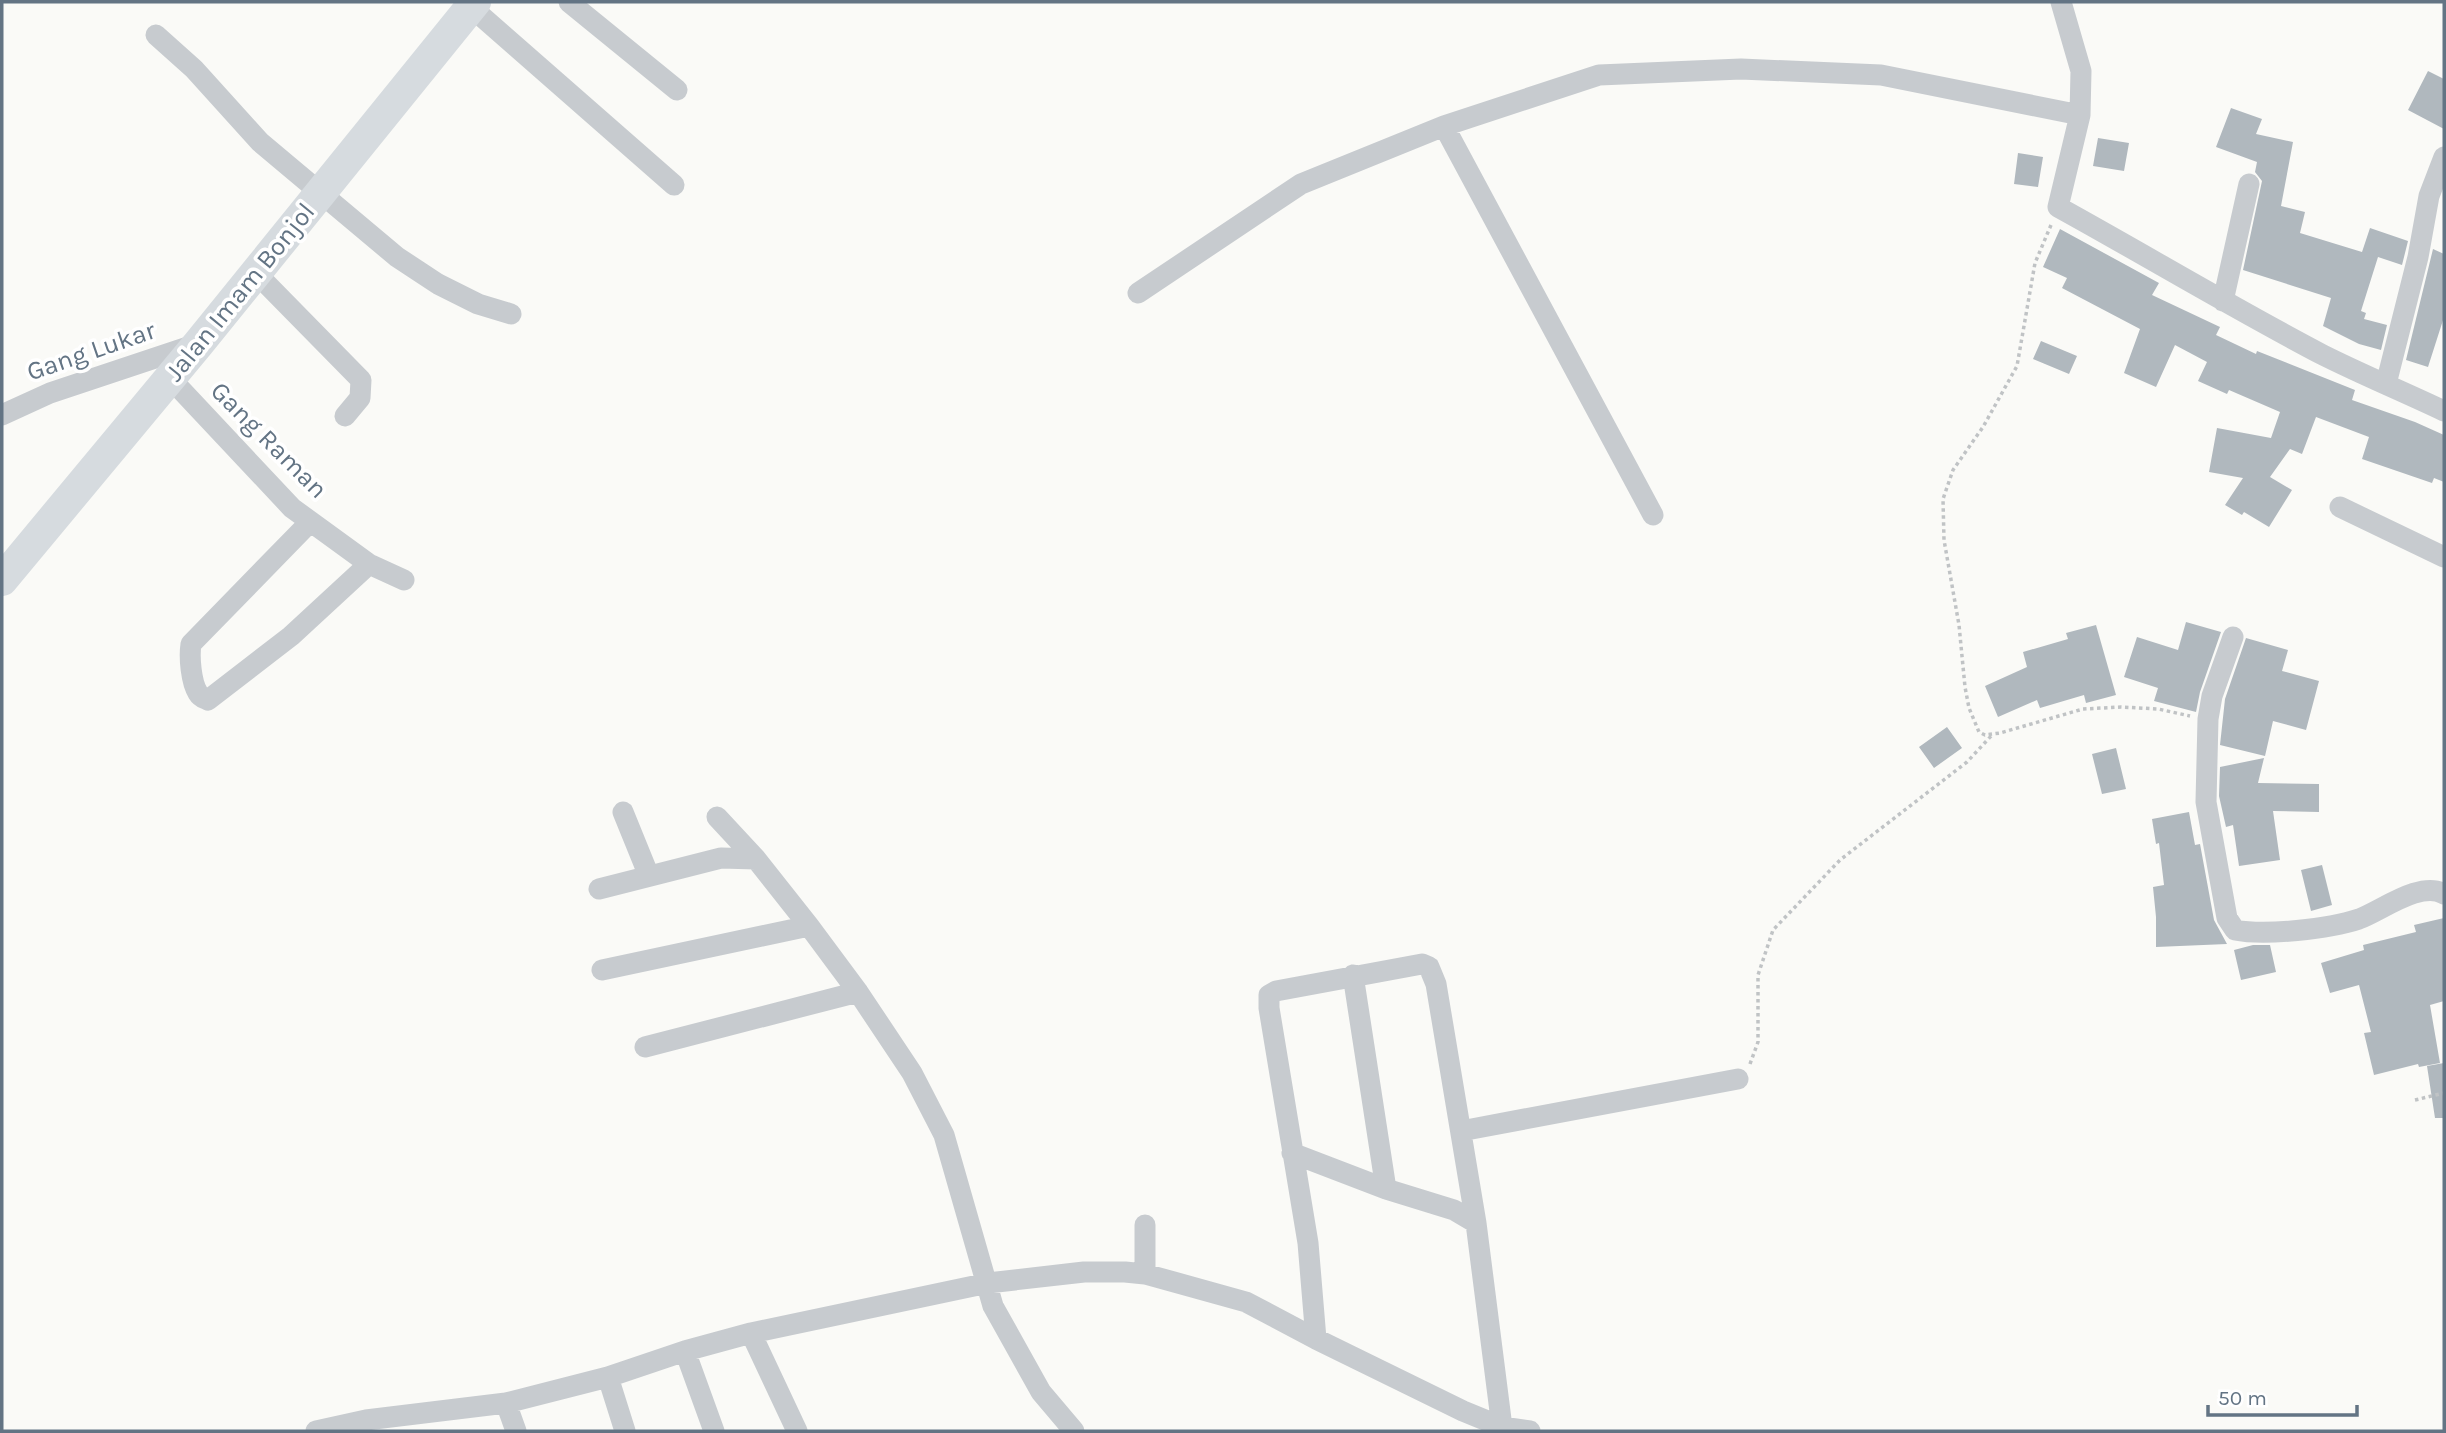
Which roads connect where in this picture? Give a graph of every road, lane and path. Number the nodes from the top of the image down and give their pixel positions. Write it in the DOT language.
graph roads {
  1 [pos="569,2"];
  2 [pos="2061,2"];
  3 [pos="473,4"];
  4 [pos="156,35"];
  5 [pos="677,90"];
  6 [pos="2080,116"];
  7 [pos="1444,127"];
  8 [pos="2444,157"];
  9 [pos="2249,184"];
  10 [pos="674,185"];
  11 [pos="322,191"];
  12 [pos="2058,207"];
  13 [pos="256,272"];
  14 [pos="1138,293"];
  15 [pos="2223,301"];
  16 [pos="511,314"];
  17 [pos="199,343"];
  18 [pos="170,378"];
  19 [pos="2386,384"];
  20 [pos="2444,411"];
  21 [pos="2,415"];
  22 [pos="345,416"];
  23 [pos="2340,507"];
  24 [pos="1653,515"];
  25 [pos="310,522"];
  26 [pos="2444,557"];
  27 [pos="369,565"];
  28 [pos="2,580"];
  29 [pos="404,580"];
  30 [pos="2233,637"];
  31 [pos="2208,719"];
  32 [pos="1992,735"];
  33 [pos="622,812"];
  34 [pos="717,817"];
  35 [pos="756,859"];
  36 [pos="649,876"];
  37 [pos="599,889"];
  38 [pos="2444,894"];
  39 [pos="808,926"];
  40 [pos="602,970"];
  41 [pos="1353,975"];
  42 [pos="858,992"];
  43 [pos="645,1047"];
  44 [pos="1738,1079"];
  45 [pos="2444,1093"];
  46 [pos="2415,1100"];
  47 [pos="1461,1131"];
  48 [pos="1292,1153"];
  49 [pos="1386,1189"];
  50 [pos="1476,1223"];
  51 [pos="1145,1224"];
  52 [pos="1145,1274"];
  53 [pos="988,1283"];
  54 [pos="751,1333"];
  55 [pos="1316,1339"];
  56 [pos="685,1351"];
  57 [pos="608,1377"];
  58 [pos="506,1402"];
  59 [pos="366,1426"];
  60 [pos="1502,1427"];
  61 [pos="316,1431"];
  62 [pos="516,1431"];
  63 [pos="625,1431"];
  64 [pos="714,1431"];
  65 [pos="797,1431"];
  66 [pos="1074,1431"];
  67 [pos="1530,1431"];
  1 -- 5 [label="street"];
  2 -- 6 [label="street"];
  3 -- 10 [label="street"];
  3 -- 11 [label="highway, Jalan Imam Bonjol"];
  4 -- 11 [label="street"];
  6 -- 7 [label="street"];
  6 -- 12 [label="street"];
  7 -- 14 [label="street"];
  7 -- 24 [label="street"];
  8 -- 19 [label="street"];
  9 -- 15 [label="street"];
  11 -- 13 [label="highway, Jalan Imam Bonjol"];
  11 -- 16 [label="street"];
  12 -- 15 [label="street"];
  12 -- 32 [label="path"];
  13 -- 17 [label="highway, Jalan Imam Bonjol"];
  13 -- 22 [label="street"];
  15 -- 19 [label="street"];
  17 -- 18 [label="highway, Jalan Imam Bonjol"];
  17 -- 21 [label="street, Gang Lukar"];
  18 -- 25 [label="street, Gang Raman"];
  18 -- 28 [label="highway, Jalan Imam Bonjol"];
  19 -- 20 [label="street"];
  23 -- 26 [label="street"];
  25 -- 27 [label="street, Gang Raman"];
  25 -- 27 [label="street"];
  27 -- 29 [label="street, Gang Raman"];
  30 -- 31 [label="street"];
  31 -- 32 [label="path"];
  31 -- 38 [label="street"];
  32 -- 44 [label="path"];
  33 -- 36 [label="street"];
  34 -- 35 [label="street"];
  35 -- 36 [label="street"];
  35 -- 39 [label="street"];
  36 -- 37 [label="street"];
  39 -- 40 [label="street"];
  39 -- 42 [label="street"];
  41 -- 47 [label="street"];
  41 -- 48 [label="street"];
  41 -- 49 [label="street"];
  42 -- 43 [label="street"];
  42 -- 53 [label="street"];
  44 -- 47 [label="street"];
  45 -- 46 [label="path"];
  47 -- 50 [label="street"];
  48 -- 49 [label="street"];
  48 -- 55 [label="street"];
  49 -- 50 [label="street"];
  50 -- 60 [label="street"];
  51 -- 52 [label="street"];
  52 -- 53 [label="street"];
  52 -- 55 [label="street"];
  53 -- 54 [label="street"];
  53 -- 66 [label="street"];
  54 -- 56 [label="street"];
  54 -- 65 [label="street"];
  55 -- 60 [label="street"];
  56 -- 57 [label="street"];
  56 -- 64 [label="street"];
  57 -- 58 [label="street"];
  57 -- 63 [label="street"];
  58 -- 59 [label="street"];
  58 -- 62 [label="street"];
  59 -- 61 [label="street"];
  60 -- 67 [label="street"];
}
